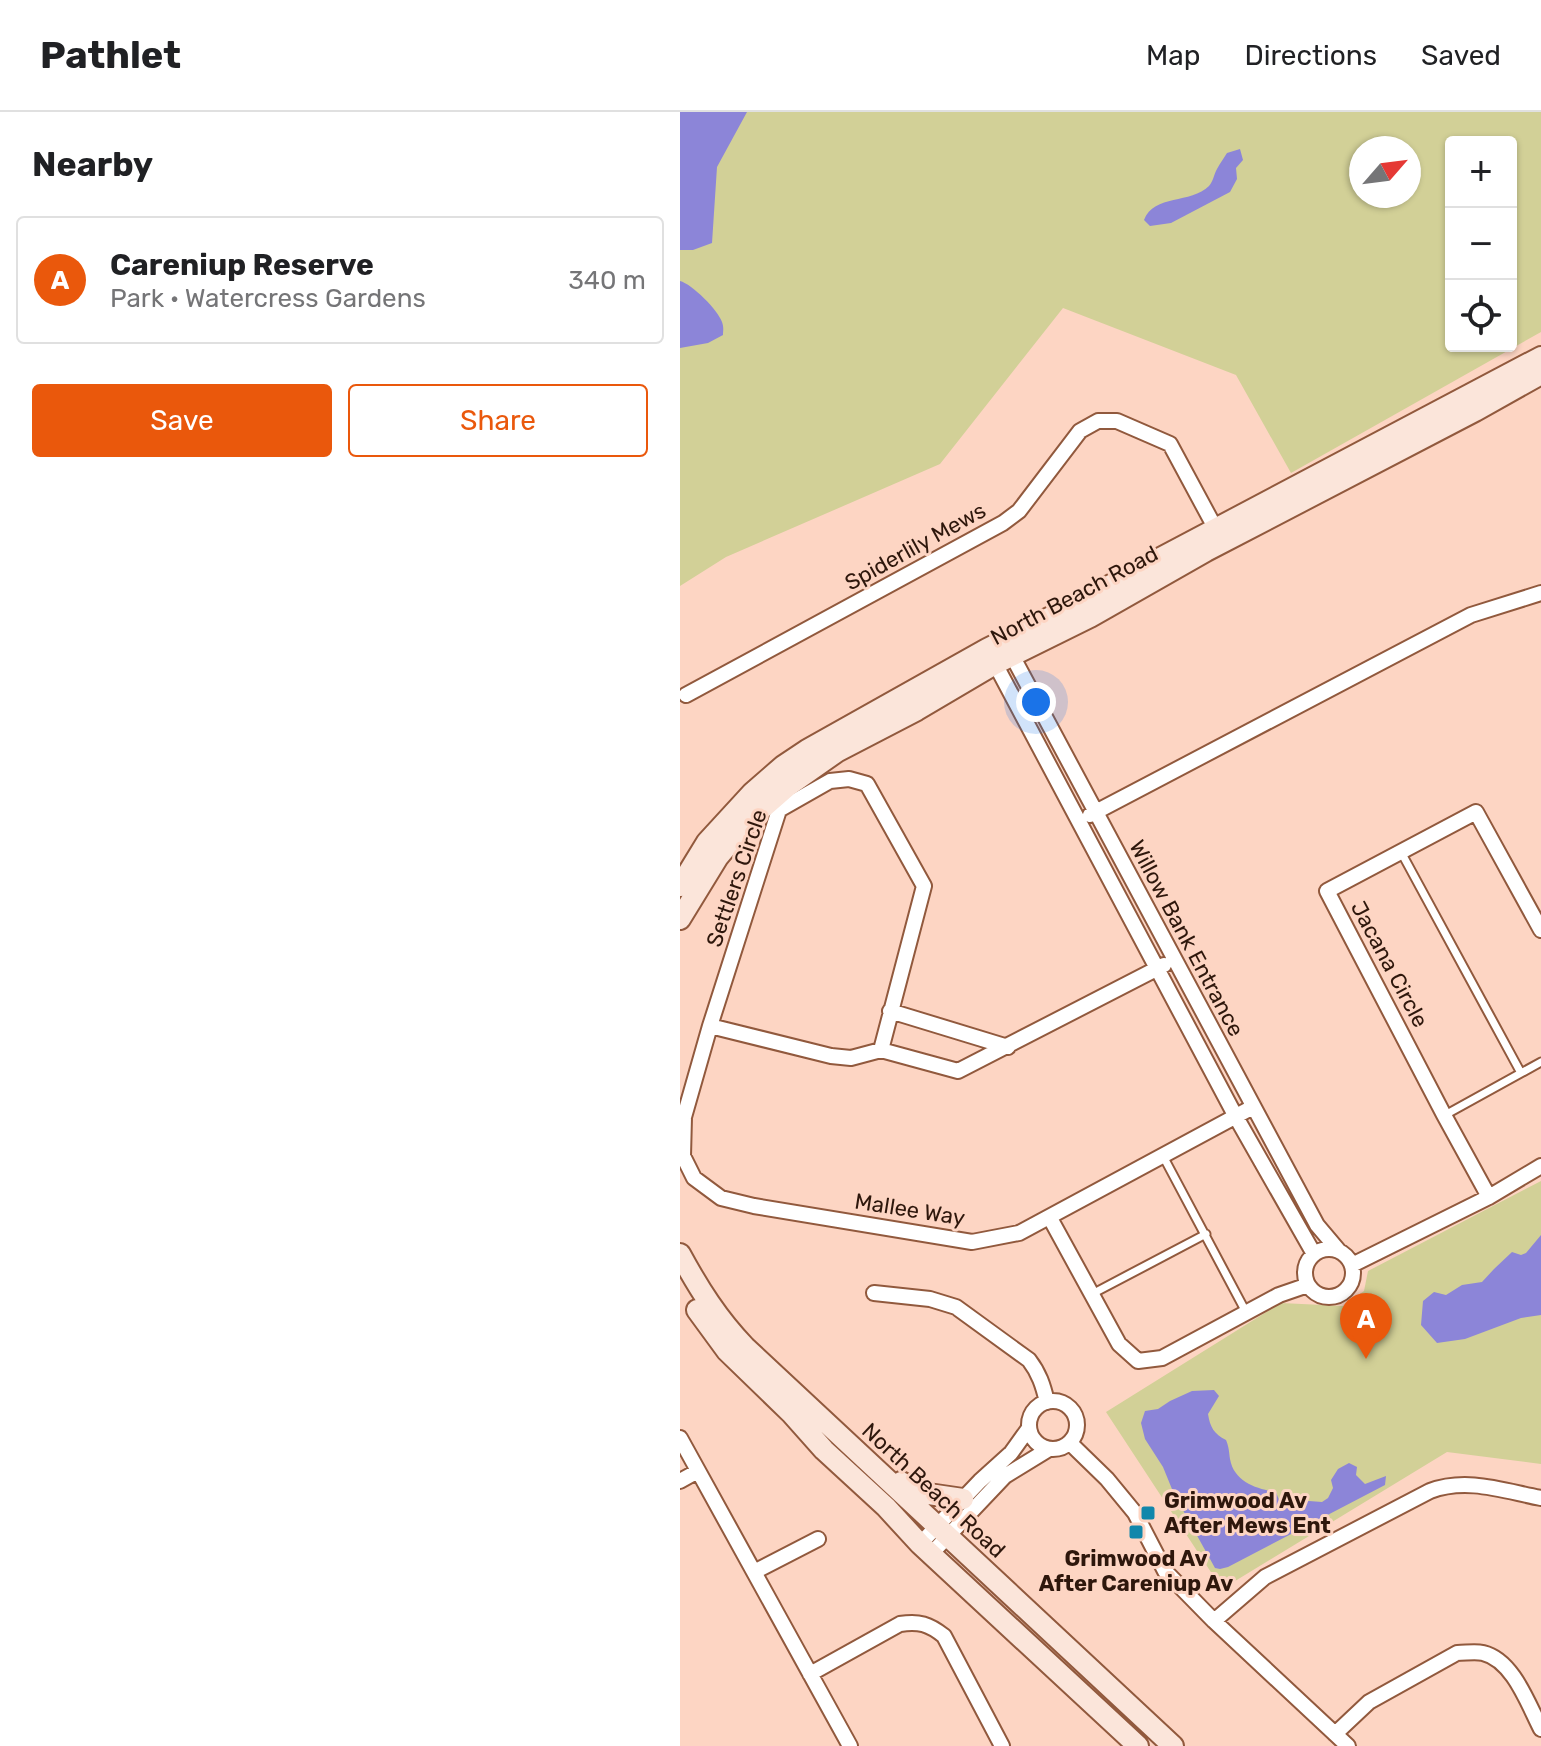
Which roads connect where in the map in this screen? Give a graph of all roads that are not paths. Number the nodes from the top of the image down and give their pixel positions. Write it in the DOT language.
graph roads {
  1 [pos="1541,357"];
  2 [pos="1541,374"];
  3 [pos="1219,536"];
  4 [pos="1541,593"];
  5 [pos="999,652"];
  6 [pos="686,695"];
  7 [pos="1095,812"];
  8 [pos="1079,820"];
  9 [pos="1401,852"];
  10 [pos="680,886"];
  11 [pos="680,919"];
  12 [pos="1541,930"];
  13 [pos="1174,961"];
  14 [pos="1158,968"];
  15 [pos="890,1011"];
  16 [pos="710,1026"];
  17 [pos="1008,1047"];
  18 [pos="881,1050"];
  19 [pos="1541,1062"];
  20 [pos="1521,1073"];
  21 [pos="1253,1107"];
  22 [pos="1444,1115"];
  23 [pos="1236,1117"];
  24 [pos="1163,1156"];
  25 [pos="1541,1166"];
  26 [pos="1489,1197"];
  27 [pos="1050,1218"];
  28 [pos="1206,1234"];
  29 [pos="1339,1251"];
  30 [pos="680,1254"];
  31 [pos="1314,1254"];
  32 [pos="1352,1265"];
  33 [pos="680,1283"];
  34 [pos="1308,1285"];
  35 [pos="874,1293"];
  36 [pos="1092,1294"];
  37 [pos="1246,1312"];
  38 [pos="1047,1402"];
  39 [pos="1029,1428"];
  40 [pos="680,1438"];
  41 [pos="1070,1443"];
  42 [pos="1049,1449"];
  43 [pos="698,1471"];
  44 [pos="879,1472"];
  45 [pos="680,1481"];
  46 [pos="1541,1498"];
  47 [pos="963,1499"];
  48 [pos="943,1530"];
  49 [pos="818,1539"];
  50 [pos="925,1549"];
  51 [pos="754,1572"];
  52 [pos="1214,1621"];
  53 [pos="810,1674"];
  54 [pos="1541,1729"];
  55 [pos="1335,1734"];
  56 [pos="850,1746"];
  57 [pos="1002,1746"];
  58 [pos="1138,1746"];
  59 [pos="1173,1746"];
  60 [pos="1348,1746"];
  1 -- 3 [label="main road, North Beach Road"];
  2 -- 3 [label="main road, North Beach Road"];
  3 -- 5 [label="main road, North Beach Road"];
  3 -- 6 [label="street, Spiderlily Mews"];
  4 -- 7 [label="street"];
  5 -- 7 [label="street, Willow Bank Entrance"];
  5 -- 8 [label="street, Willow Bank Entrance"];
  5 -- 10 [label="main road, North Beach Road"];
  5 -- 11 [label="main road, North Beach Road"];
  7 -- 8 [label="street"];
  7 -- 13 [label="street, Willow Bank Entrance"];
  8 -- 14 [label="street, Willow Bank Entrance"];
  9 -- 12 [label="street, Jacana Circle"];
  9 -- 20 [label="lane"];
  9 -- 22 [label="street, Jacana Circle"];
  13 -- 14 [label="street"];
  13 -- 21 [label="street, Willow Bank Entrance"];
  14 -- 17 [label="street"];
  14 -- 23 [label="street, Willow Bank Entrance"];
  15 -- 16 [label="street, Settlers Circle"];
  15 -- 17 [label="street"];
  15 -- 18 [label="street, Settlers Circle"];
  16 -- 18 [label="street"];
  16 -- 27 [label="street, Mallee Way"];
  17 -- 18 [label="street"];
  19 -- 20 [label="lane"];
  20 -- 22 [label="lane"];
  21 -- 23 [label="street, Mallee Way"];
  21 -- 29 [label="street, Willow Bank Entrance"];
  22 -- 26 [label="street, Jacana Circle"];
  23 -- 24 [label="street, Mallee Way"];
  23 -- 31 [label="street, Willow Bank Entrance"];
  24 -- 27 [label="street, Mallee Way"];
  24 -- 28 [label="lane"];
  25 -- 26 [label="street"];
  26 -- 32 [label="street"];
  27 -- 36 [label="street"];
  28 -- 36 [label="lane"];
  28 -- 37 [label="lane"];
  29 -- 31 [label="street"];
  29 -- 32 [label="street"];
  30 -- 44 [label="main road, North Beach Road"];
  31 -- 34 [label="street"];
  32 -- 34 [label="street"];
  33 -- 50 [label="main road, North Beach Road"];
  34 -- 37 [label="street"];
  35 -- 38 [label="street"];
  36 -- 37 [label="street"];
  38 -- 39 [label="street"];
  38 -- 41 [label="street"];
  39 -- 42 [label="street"];
  39 -- 47 [label="street"];
  40 -- 43 [label="street"];
  41 -- 42 [label="street"];
  41 -- 52 [label="street"];
  42 -- 48 [label="street"];
  43 -- 45 [label="street"];
  43 -- 51 [label="street"];
  44 -- 47 [label="main road"];
  44 -- 48 [label="main road, North Beach Road"];
  46 -- 52 [label="street"];
  47 -- 48 [label="street"];
  48 -- 50 [label="street"];
  48 -- 59 [label="main road, North Beach Road"];
  49 -- 51 [label="street"];
  50 -- 58 [label="main road, North Beach Road"];
  51 -- 53 [label="street"];
  52 -- 55 [label="street"];
  53 -- 56 [label="street"];
  53 -- 57 [label="street"];
  54 -- 55 [label="street"];
  55 -- 60 [label="street"];
}
